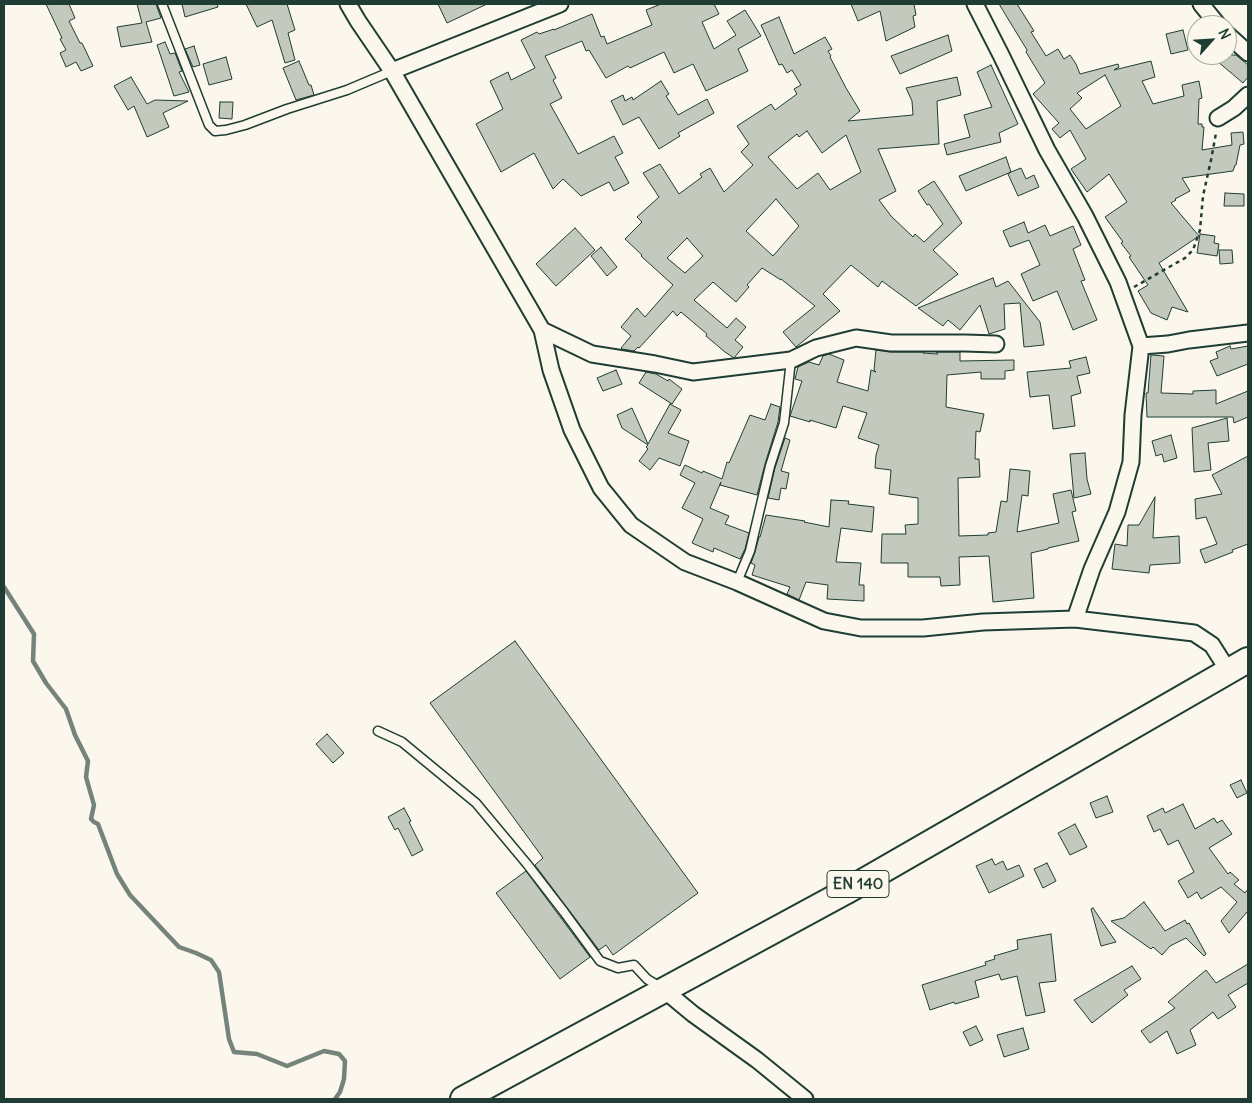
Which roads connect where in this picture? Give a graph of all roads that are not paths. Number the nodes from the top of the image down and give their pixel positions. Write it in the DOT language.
graph roads {
  1 [pos="162,4"];
  2 [pos="348,4"];
  3 [pos="560,4"];
  4 [pos="975,4"];
  5 [pos="1201,4"];
  6 [pos="1210,15"];
  7 [pos="1237,43"];
  8 [pos="1248,53"];
  9 [pos="392,71"];
  10 [pos="1248,95"];
  11 [pos="1218,118"];
  12 [pos="542,330"];
  13 [pos="1248,333"];
  14 [pos="996,344"];
  15 [pos="1141,346"];
  16 [pos="791,360"];
  17 [pos="737,582"];
  18 [pos="1076,619"];
  19 [pos="1239,666"];
  20 [pos="378,731"];
  21 [pos="664,990"];
  22 [pos="463,1099"];
  23 [pos="805,1099"];
  1 -- 9 [label="lane"];
  2 -- 9 [label="street"];
  3 -- 9 [label="street"];
  4 -- 15 [label="street"];
  5 -- 6 [label="street"];
  7 -- 8 [label="street"];
  9 -- 12 [label="street"];
  10 -- 11 [label="street"];
  12 -- 16 [label="street"];
  12 -- 17 [label="street"];
  13 -- 15 [label="street"];
  14 -- 16 [label="street"];
  15 -- 18 [label="street"];
  16 -- 17 [label="lane"];
  17 -- 18 [label="street"];
  18 -- 19 [label="street"];
  19 -- 21 [label="main road, EN 140"];
  20 -- 21 [label="lane"];
  21 -- 22 [label="main road, EN 140"];
  21 -- 23 [label="street"];
}
